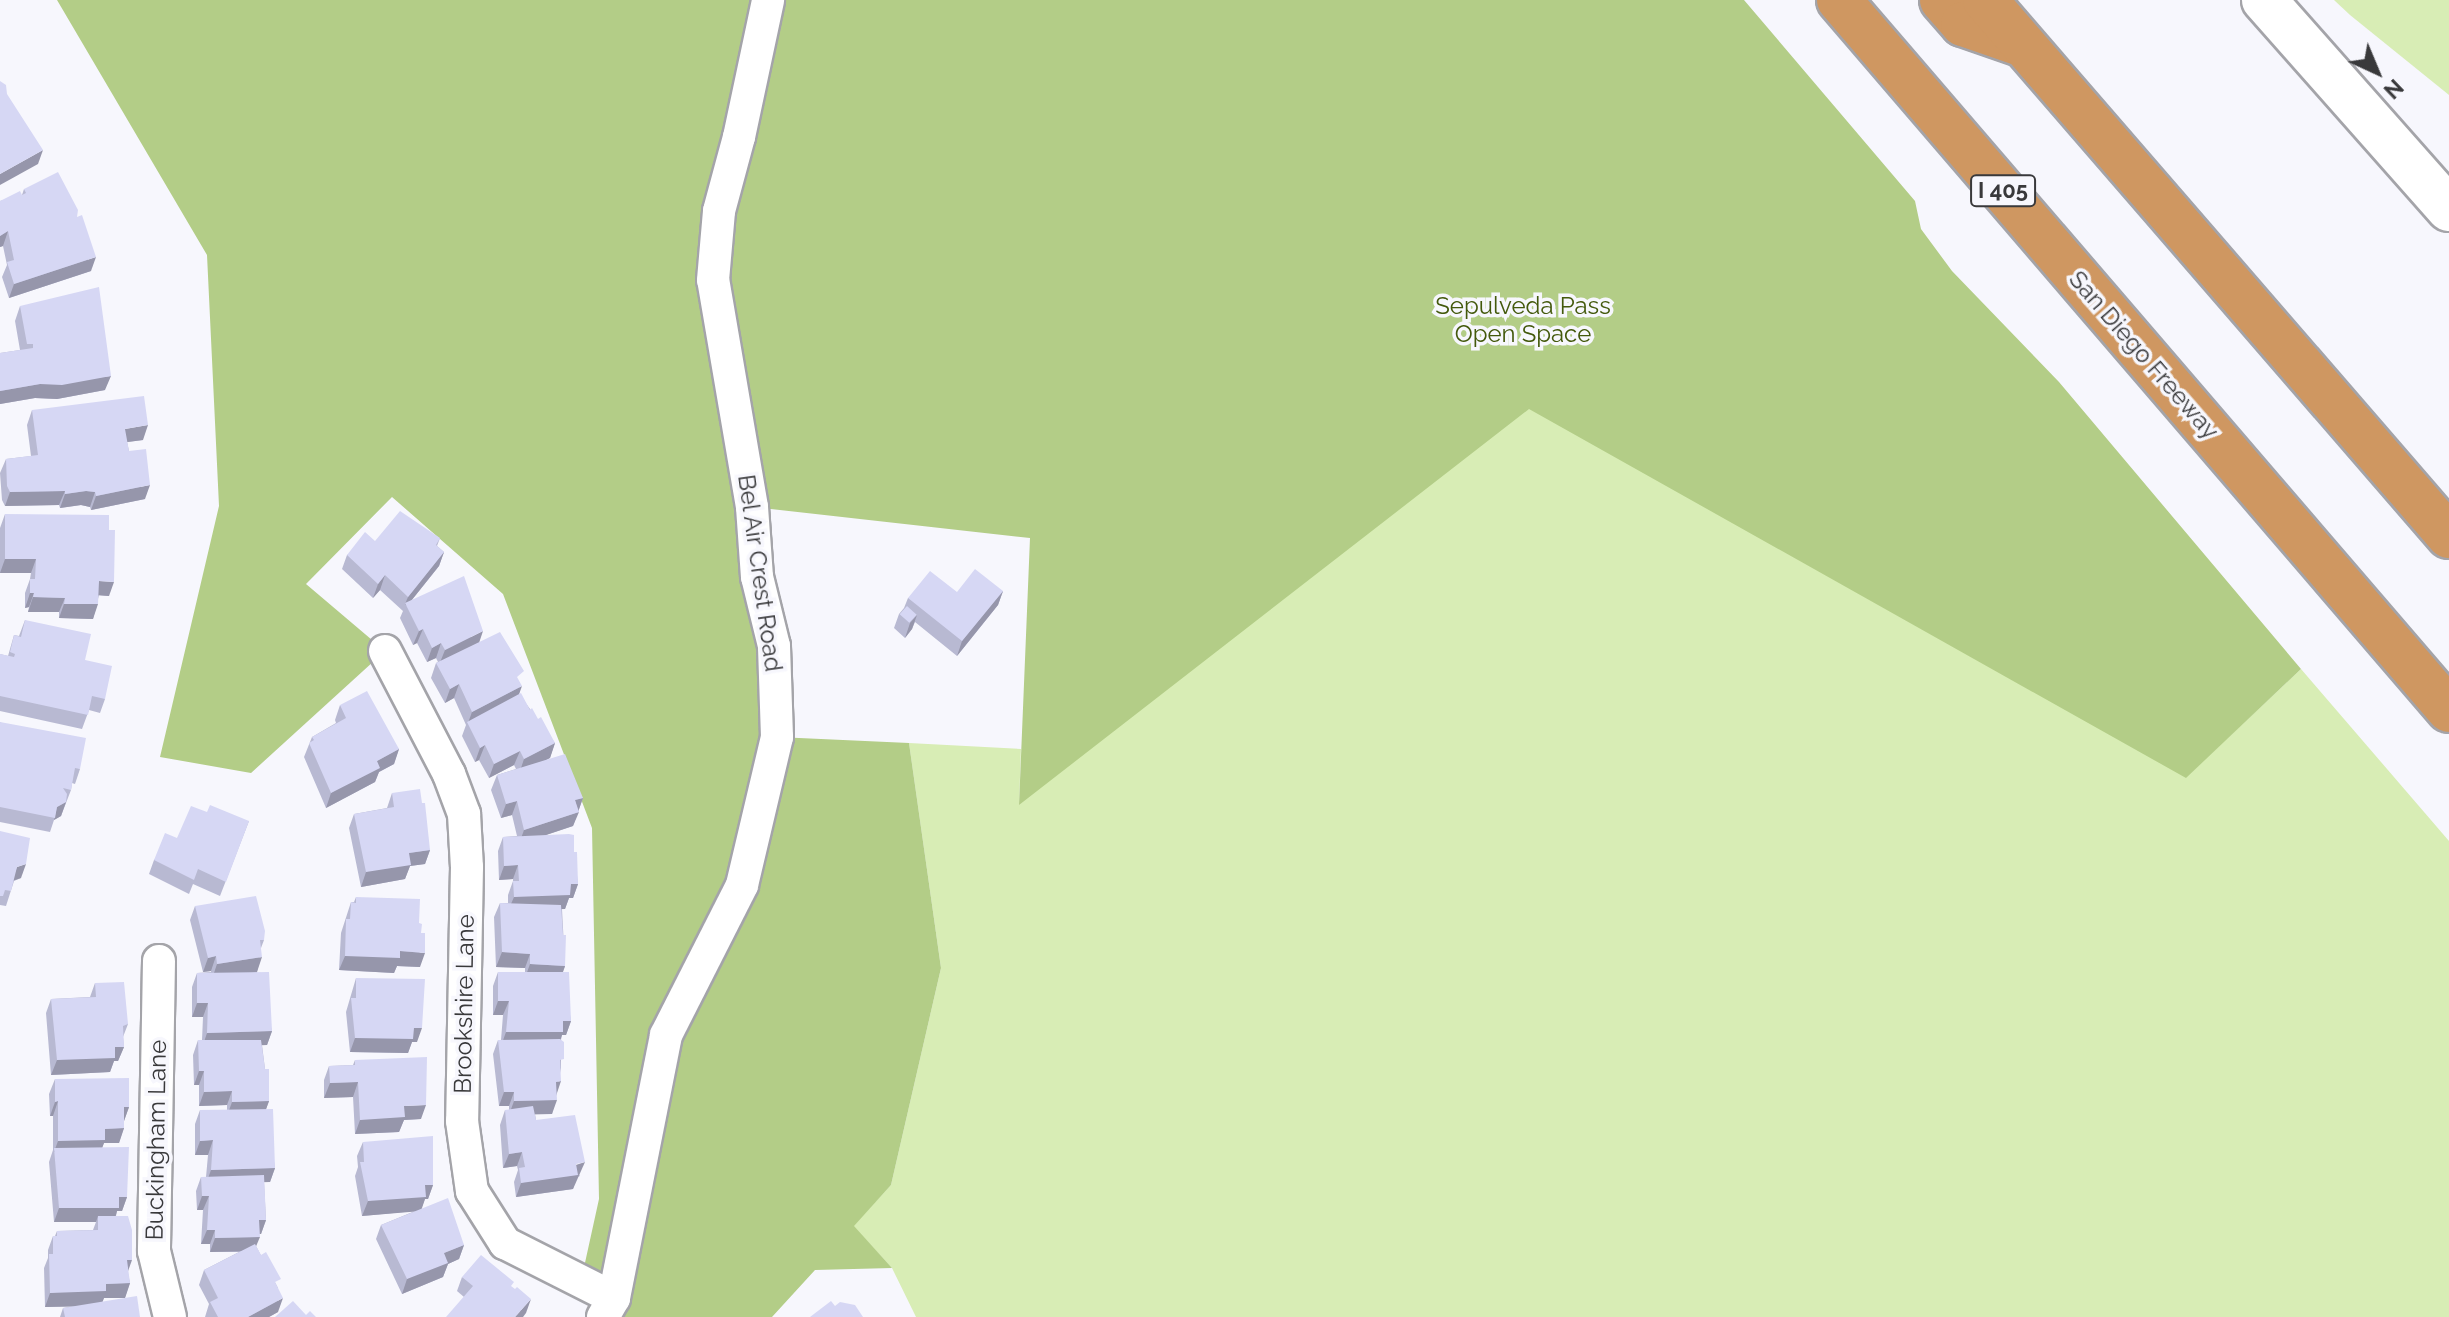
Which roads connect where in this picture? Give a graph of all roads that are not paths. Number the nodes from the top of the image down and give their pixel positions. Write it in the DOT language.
graph roads {
  1 [pos="768,0"];
  2 [pos="1839,0"];
  3 [pos="1942,0"];
  4 [pos="1985,0"];
  5 [pos="2264,0"];
  6 [pos="2023,45"];
  7 [pos="2449,209"];
  8 [pos="2403,482"];
  9 [pos="2449,516"];
  10 [pos="2449,536"];
  11 [pos="385,651"];
  12 [pos="2449,710"];
  13 [pos="159,961"];
  14 [pos="608,1307"];
  15 [pos="170,1317"];
  1 -- 14 [label="street, Bel Air Crest Road"];
  2 -- 12 [label="highway, San Diego Freeway / I 405"];
  3 -- 6 [label="highway"];
  4 -- 6 [label="highway"];
  5 -- 7 [label="main road"];
  6 -- 8 [label="highway"];
  8 -- 9 [label="highway"];
  8 -- 10 [label="highway"];
  11 -- 14 [label="street, Brookshire Lane"];
  13 -- 15 [label="street, Buckingham Lane"];
}
